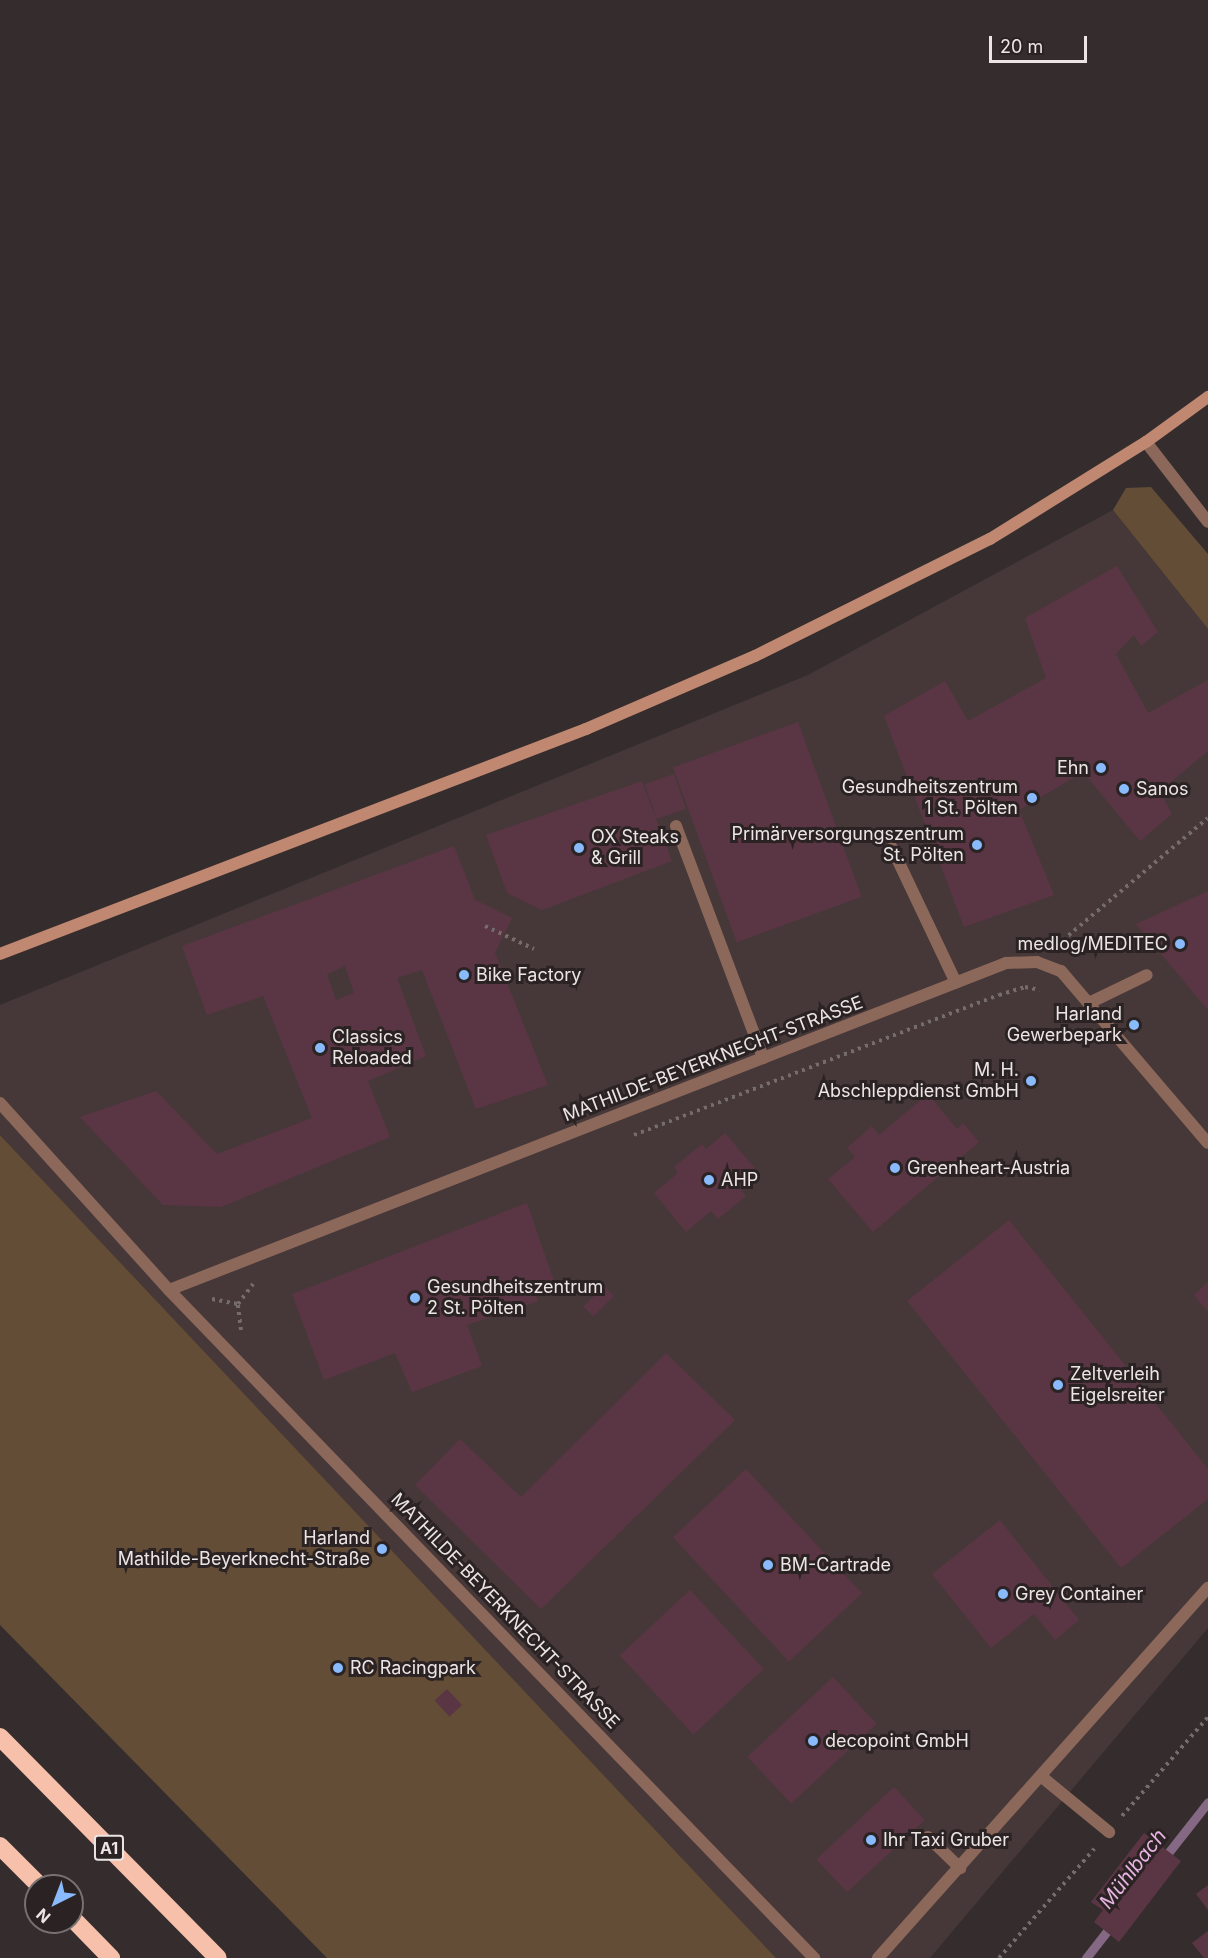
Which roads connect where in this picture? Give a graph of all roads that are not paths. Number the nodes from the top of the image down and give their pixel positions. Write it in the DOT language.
graph roads {
  1 [pos="1208,397"];
  2 [pos="1146,442"];
  3 [pos="1208,522"];
  4 [pos="676,826"];
  5 [pos="892,848"];
  6 [pos="0,954"];
  7 [pos="1147,975"];
  8 [pos="956,983"];
  9 [pos="1089,1003"];
  10 [pos="763,1058"];
  11 [pos="0,1103"];
  12 [pos="1208,1143"];
  13 [pos="170,1290"];
  14 [pos="1208,1588"];
  15 [pos="0,1737"];
  16 [pos="1042,1777"];
  17 [pos="1109,1832"];
  18 [pos="928,1837"];
  19 [pos="0,1846"];
  20 [pos="960,1868"];
  21 [pos="28,1874"];
  22 [pos="84,1930"];
  23 [pos="111,1958"];
  24 [pos="218,1958"];
  25 [pos="814,1958"];
  26 [pos="878,1958"];
  1 -- 2 [label="main road"];
  2 -- 3 [label="street"];
  2 -- 6 [label="main road"];
  4 -- 10 [label="street"];
  5 -- 8 [label="street"];
  7 -- 9 [label="street"];
  8 -- 9 [label="street, MATHILDE-BEYERKNECHT-STRASSE"];
  8 -- 10 [label="street, MATHILDE-BEYERKNECHT-STRASSE"];
  9 -- 12 [label="street, MATHILDE-BEYERKNECHT-STRASSE"];
  10 -- 13 [label="street, MATHILDE-BEYERKNECHT-STRASSE"];
  11 -- 13 [label="street, MATHILDE-BEYERKNECHT-STRASSE"];
  13 -- 25 [label="street, MATHILDE-BEYERKNECHT-STRASSE"];
  14 -- 16 [label="street"];
  15 -- 24 [label="highway, A1"];
  16 -- 17 [label="street"];
  16 -- 20 [label="street"];
  18 -- 20 [label="street"];
  19 -- 21 [label="highway"];
  20 -- 26 [label="street"];
  22 -- 23 [label="highway"];
}
